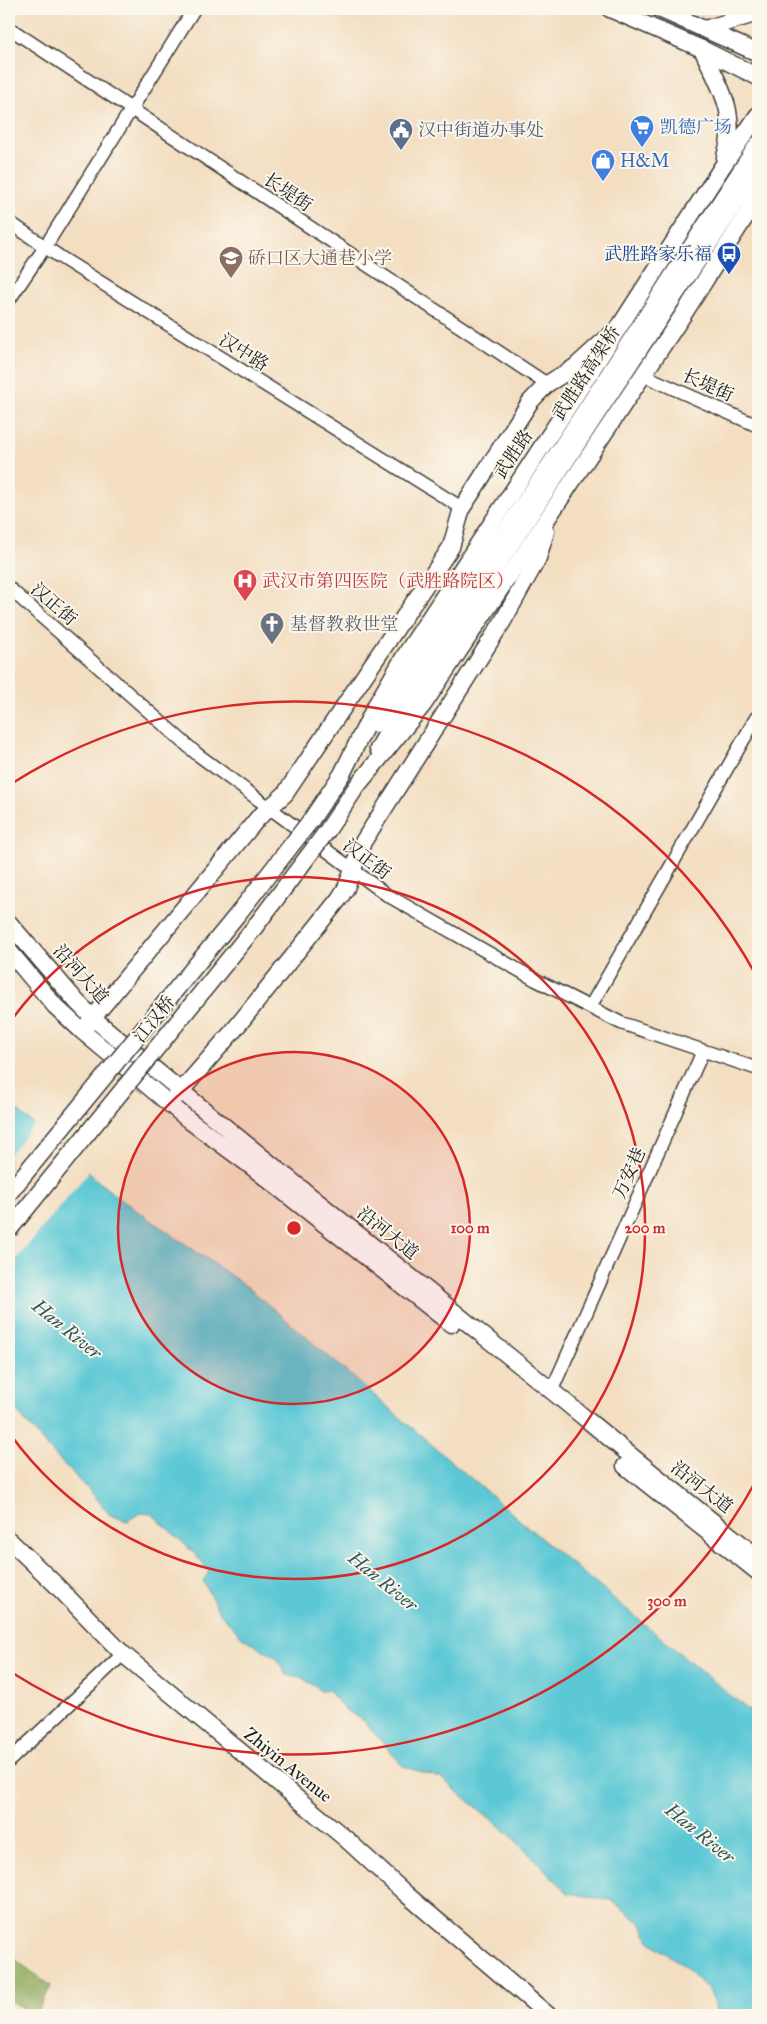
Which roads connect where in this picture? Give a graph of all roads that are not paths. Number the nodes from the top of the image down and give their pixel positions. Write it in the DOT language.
graph roads {
  1 [pos="194,9"];
  2 [pos="610,9"];
  3 [pos="659,9"];
  4 [pos="758,13"];
  5 [pos="9,28"];
  6 [pos="706,29"];
  7 [pos="702,49"];
  8 [pos="758,53"];
  9 [pos="758,77"];
  10 [pos="132,109"];
  11 [pos="758,115"];
  12 [pos="758,144"];
  13 [pos="722,167"];
  14 [pos="758,169"];
  15 [pos="757,201"];
  16 [pos="9,222"];
  17 [pos="44,247"];
  18 [pos="9,300"];
  19 [pos="618,327"];
  20 [pos="643,375"];
  21 [pos="547,384"];
  22 [pos="758,426"];
  23 [pos="462,508"];
  24 [pos="553,512"];
  25 [pos="451,547"];
  26 [pos="9,588"];
  27 [pos="441,599"];
  28 [pos="757,718"];
  29 [pos="384,725"];
  30 [pos="342,774"];
  31 [pos="357,786"];
  32 [pos="270,807"];
  33 [pos="311,820"];
  34 [pos="353,870"];
  35 [pos="9,922"];
  36 [pos="9,951"];
  37 [pos="590,1007"];
  38 [pos="93,1018"];
  39 [pos="82,1031"];
  40 [pos="703,1051"];
  41 [pos="758,1069"];
  42 [pos="181,1092"];
  43 [pos="170,1105"];
  44 [pos="9,1193"];
  45 [pos="9,1230"];
  46 [pos="551,1392"];
  47 [pos="9,1540"];
  48 [pos="758,1556"];
  49 [pos="758,1572"];
  50 [pos="123,1654"];
  51 [pos="9,1761"];
  52 [pos="548,2015"];
  1 -- 10 [label="street"];
  2 -- 7 [label="main road"];
  3 -- 6 [label="main road"];
  4 -- 6 [label="main road"];
  5 -- 10 [label="street, 长堤街"];
  6 -- 8 [label="main road"];
  7 -- 9 [label="main road"];
  7 -- 13 [label="main road"];
  10 -- 17 [label="street"];
  10 -- 21 [label="street, 长堤街"];
  11 -- 13 [label="main road, 武胜路"];
  12 -- 29 [label="main road, 武胜路高架桥"];
  13 -- 19 [label="main road, 武胜路"];
  14 -- 29 [label="main road, 武胜路高架桥"];
  15 -- 20 [label="main road"];
  16 -- 17 [label="street, 汉中路"];
  17 -- 18 [label="street"];
  17 -- 23 [label="street, 汉中路"];
  19 -- 21 [label="main road"];
  19 -- 27 [label="main road, 武胜路"];
  20 -- 22 [label="street, 长堤街"];
  20 -- 24 [label="main road"];
  21 -- 23 [label="main road"];
  23 -- 25 [label="main road"];
  24 -- 31 [label="main road"];
  24 -- 34 [label="main road"];
  25 -- 27 [label="main road"];
  25 -- 32 [label="main road"];
  26 -- 32 [label="street, 汉正街"];
  27 -- 30 [label="main road, 武胜路"];
  28 -- 37 [label="street"];
  29 -- 30 [label="main road"];
  29 -- 31 [label="main road"];
  30 -- 33 [label="main road, 武胜路"];
  31 -- 45 [label="main road, 江汉桥, bridge"];
  32 -- 34 [label="street, 汉正街"];
  32 -- 38 [label="main road"];
  33 -- 44 [label="main road, 江汉桥, bridge"];
  34 -- 37 [label="street, 汉正街"];
  34 -- 42 [label="main road"];
  35 -- 38 [label="main road, 沿河大道"];
  36 -- 39 [label="main road, 沿河大道"];
  37 -- 40 [label="street, 汉正街"];
  38 -- 39 [label="main road"];
  38 -- 42 [label="main road, 沿河大道"];
  39 -- 43 [label="main road, 沿河大道"];
  40 -- 41 [label="street, 汉正街"];
  40 -- 46 [label="street, 万安巷"];
  42 -- 43 [label="main road"];
  42 -- 46 [label="main road, 沿河大道"];
  43 -- 49 [label="main road, 沿河大道"];
  46 -- 48 [label="main road, 沿河大道"];
  47 -- 50 [label="main road, Zhiyin Avenue"];
  50 -- 51 [label="street"];
  50 -- 52 [label="main road, Zhiyin Avenue"];
}
